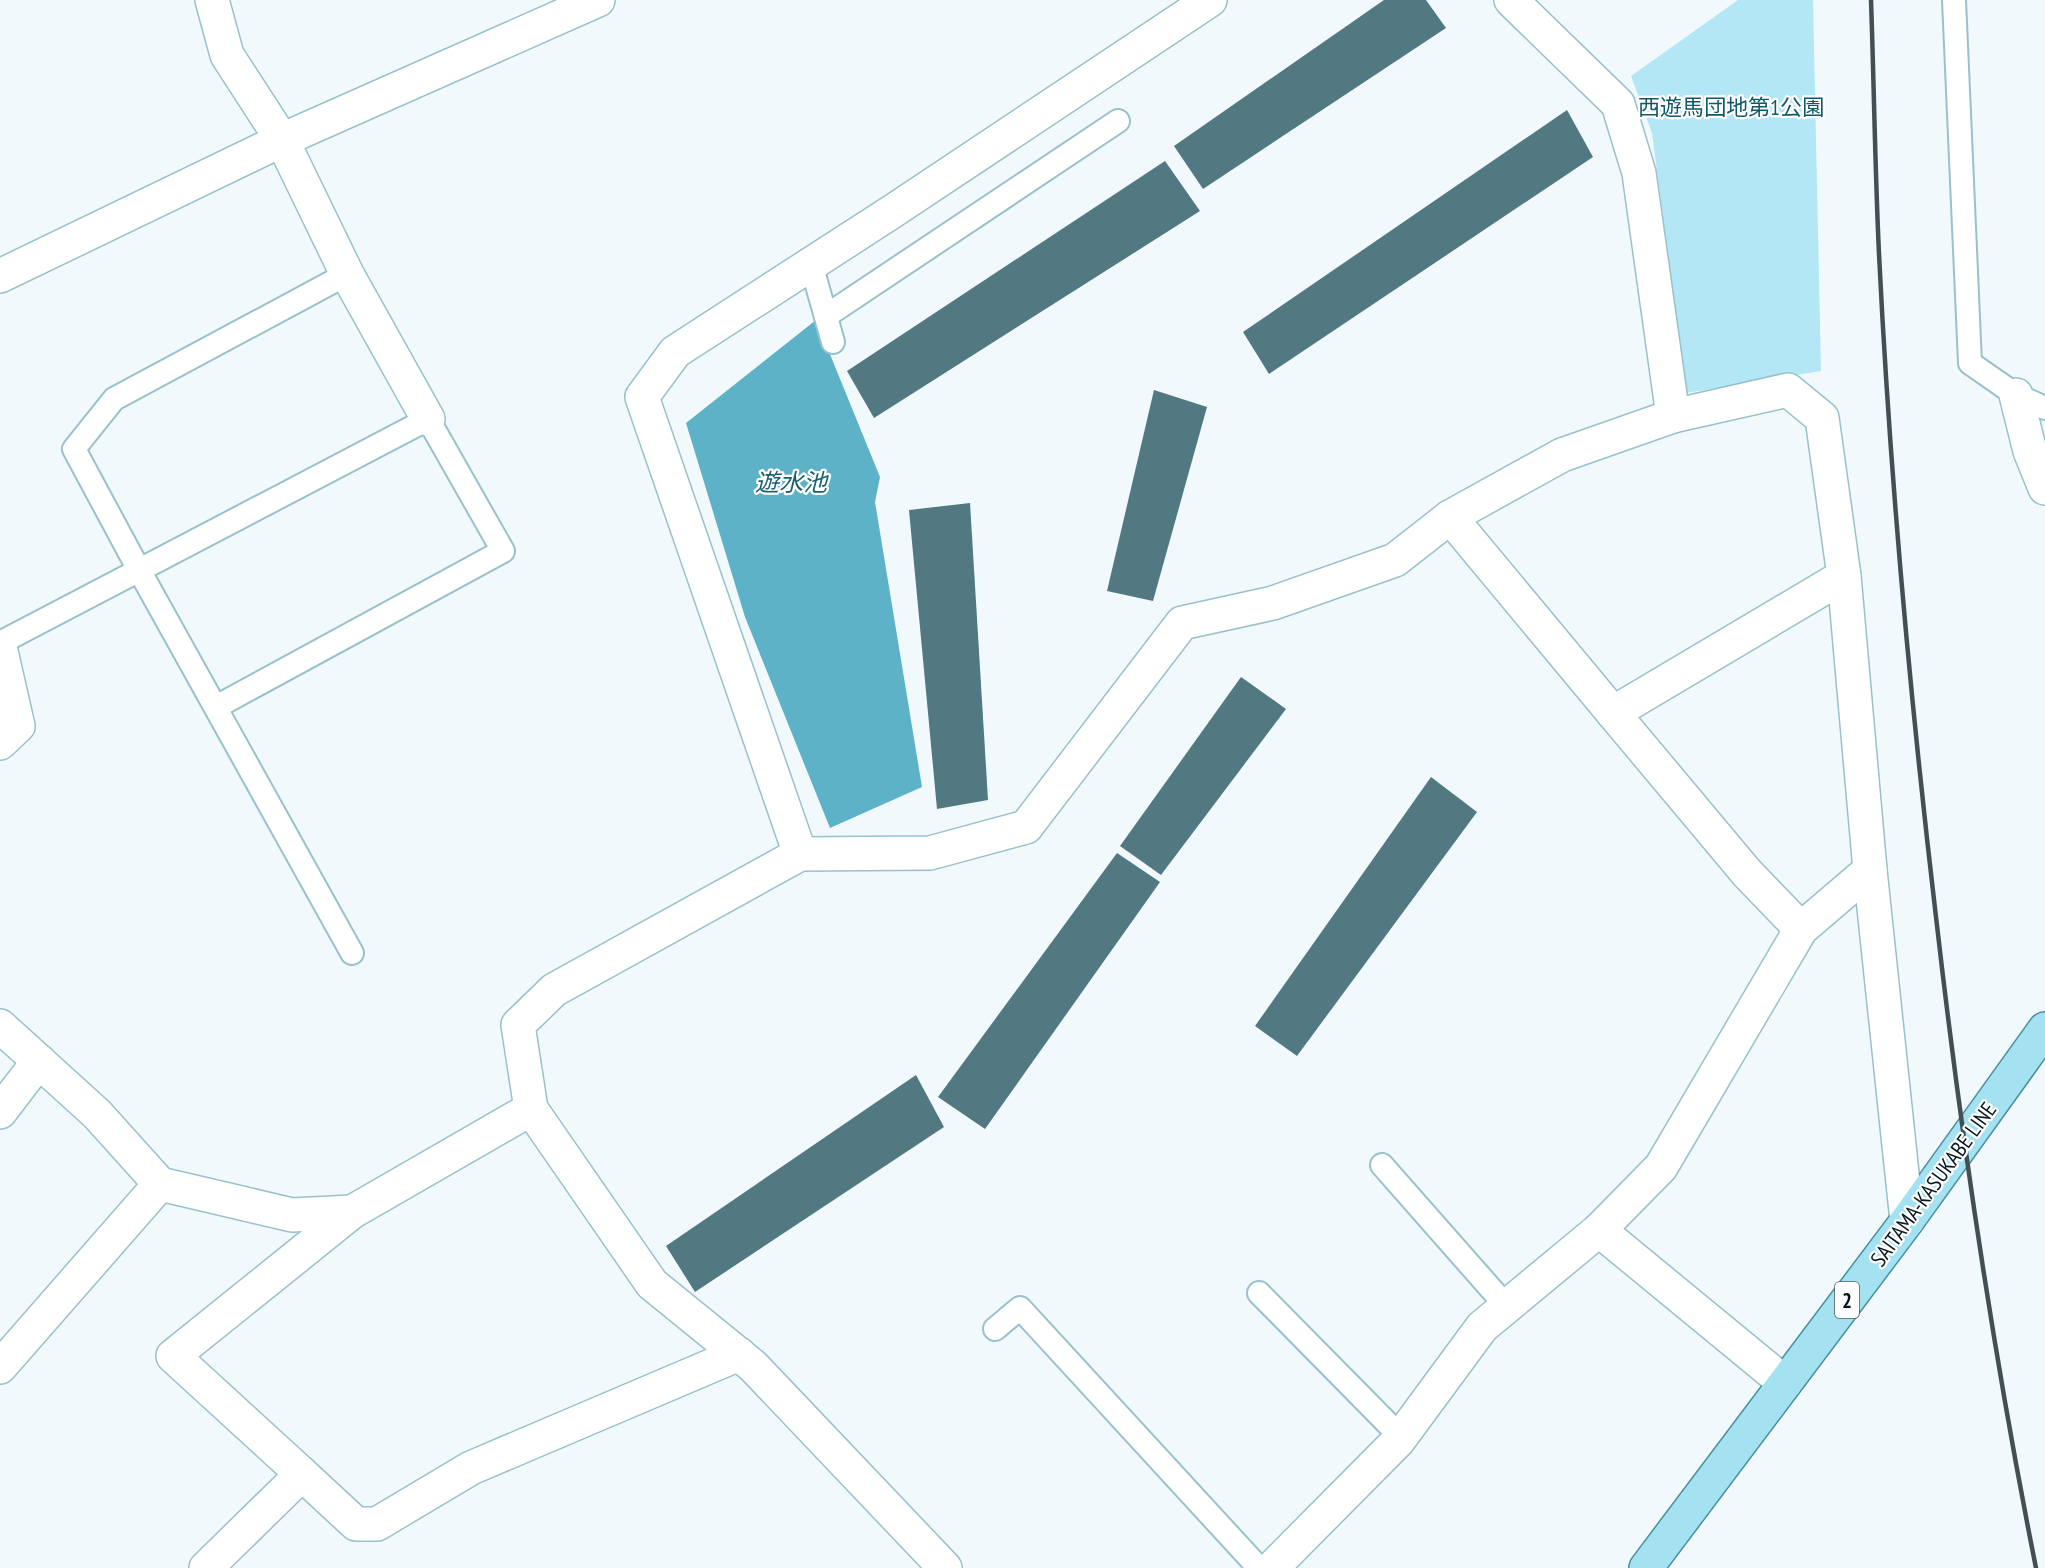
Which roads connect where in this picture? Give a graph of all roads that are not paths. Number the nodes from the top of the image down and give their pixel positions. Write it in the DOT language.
graph roads {
  1 [pos="212,0"];
  2 [pos="598,0"];
  3 [pos="1209,0"];
  4 [pos="1511,0"];
  5 [pos="1954,0"];
  6 [pos="1118,121"];
  7 [pos="282,140"];
  8 [pos="811,264"];
  9 [pos="347,274"];
  10 [pos="0,276"];
  11 [pos="826,315"];
  12 [pos="833,342"];
  13 [pos="2016,395"];
  14 [pos="2045,408"];
  15 [pos="1673,416"];
  16 [pos="428,419"];
  17 [pos="2045,488"];
  18 [pos="1450,517"];
  19 [pos="139,570"];
  20 [pos="1844,576"];
  21 [pos="0,645"];
  22 [pos="216,707"];
  23 [pos="1613,713"];
  24 [pos="0,743"];
  25 [pos="800,854"];
  26 [pos="1870,870"];
  27 [pos="1801,928"];
  28 [pos="352,953"];
  29 [pos="0,1026"];
  30 [pos="2045,1029"];
  31 [pos="39,1061"];
  32 [pos="531,1109"];
  33 [pos="0,1112"];
  34 [pos="1382,1165"];
  35 [pos="160,1184"];
  36 [pos="352,1212"];
  37 [pos="1908,1221"];
  38 [pos="1599,1230"];
  39 [pos="1259,1293"];
  40 [pos="1507,1307"];
  41 [pos="996,1329"];
  42 [pos="739,1354"];
  43 [pos="0,1367"];
  44 [pos="1785,1383"];
  45 [pos="1401,1437"];
  46 [pos="302,1474"];
  47 [pos="206,1568"];
  48 [pos="945,1568"];
  49 [pos="1259,1568"];
  50 [pos="1272,1568"];
  51 [pos="1646,1568"];
  1 -- 7 [label="street"];
  2 -- 7 [label="street"];
  3 -- 8 [label="street"];
  4 -- 15 [label="street"];
  5 -- 13 [label="lane"];
  6 -- 11 [label="lane"];
  7 -- 9 [label="street"];
  7 -- 10 [label="street"];
  8 -- 11 [label="lane"];
  8 -- 25 [label="street"];
  9 -- 16 [label="street"];
  9 -- 19 [label="lane"];
  11 -- 12 [label="lane"];
  13 -- 14 [label="lane"];
  13 -- 17 [label="street"];
  15 -- 18 [label="street"];
  15 -- 20 [label="street"];
  16 -- 19 [label="lane"];
  16 -- 22 [label="lane"];
  18 -- 23 [label="street"];
  18 -- 25 [label="street"];
  19 -- 21 [label="lane"];
  19 -- 22 [label="lane"];
  20 -- 23 [label="street"];
  20 -- 26 [label="street"];
  21 -- 24 [label="street"];
  22 -- 28 [label="lane"];
  23 -- 27 [label="street"];
  25 -- 32 [label="street"];
  26 -- 27 [label="street"];
  26 -- 37 [label="street"];
  27 -- 38 [label="street"];
  29 -- 31 [label="street"];
  30 -- 37 [label="main road, SAITAMA-KASUKABE LINE / 2"];
  31 -- 33 [label="street"];
  31 -- 35 [label="street"];
  32 -- 36 [label="street"];
  32 -- 42 [label="street"];
  34 -- 40 [label="lane"];
  35 -- 36 [label="street"];
  35 -- 43 [label="street"];
  36 -- 46 [label="street"];
  37 -- 44 [label="main road, SAITAMA-KASUKABE LINE / 2"];
  38 -- 40 [label="street"];
  38 -- 44 [label="street"];
  39 -- 45 [label="lane"];
  40 -- 45 [label="street"];
  41 -- 49 [label="lane"];
  42 -- 46 [label="street"];
  42 -- 48 [label="street"];
  44 -- 51 [label="main road, SAITAMA-KASUKABE LINE / 2"];
  45 -- 50 [label="street"];
  46 -- 47 [label="street"];
}
